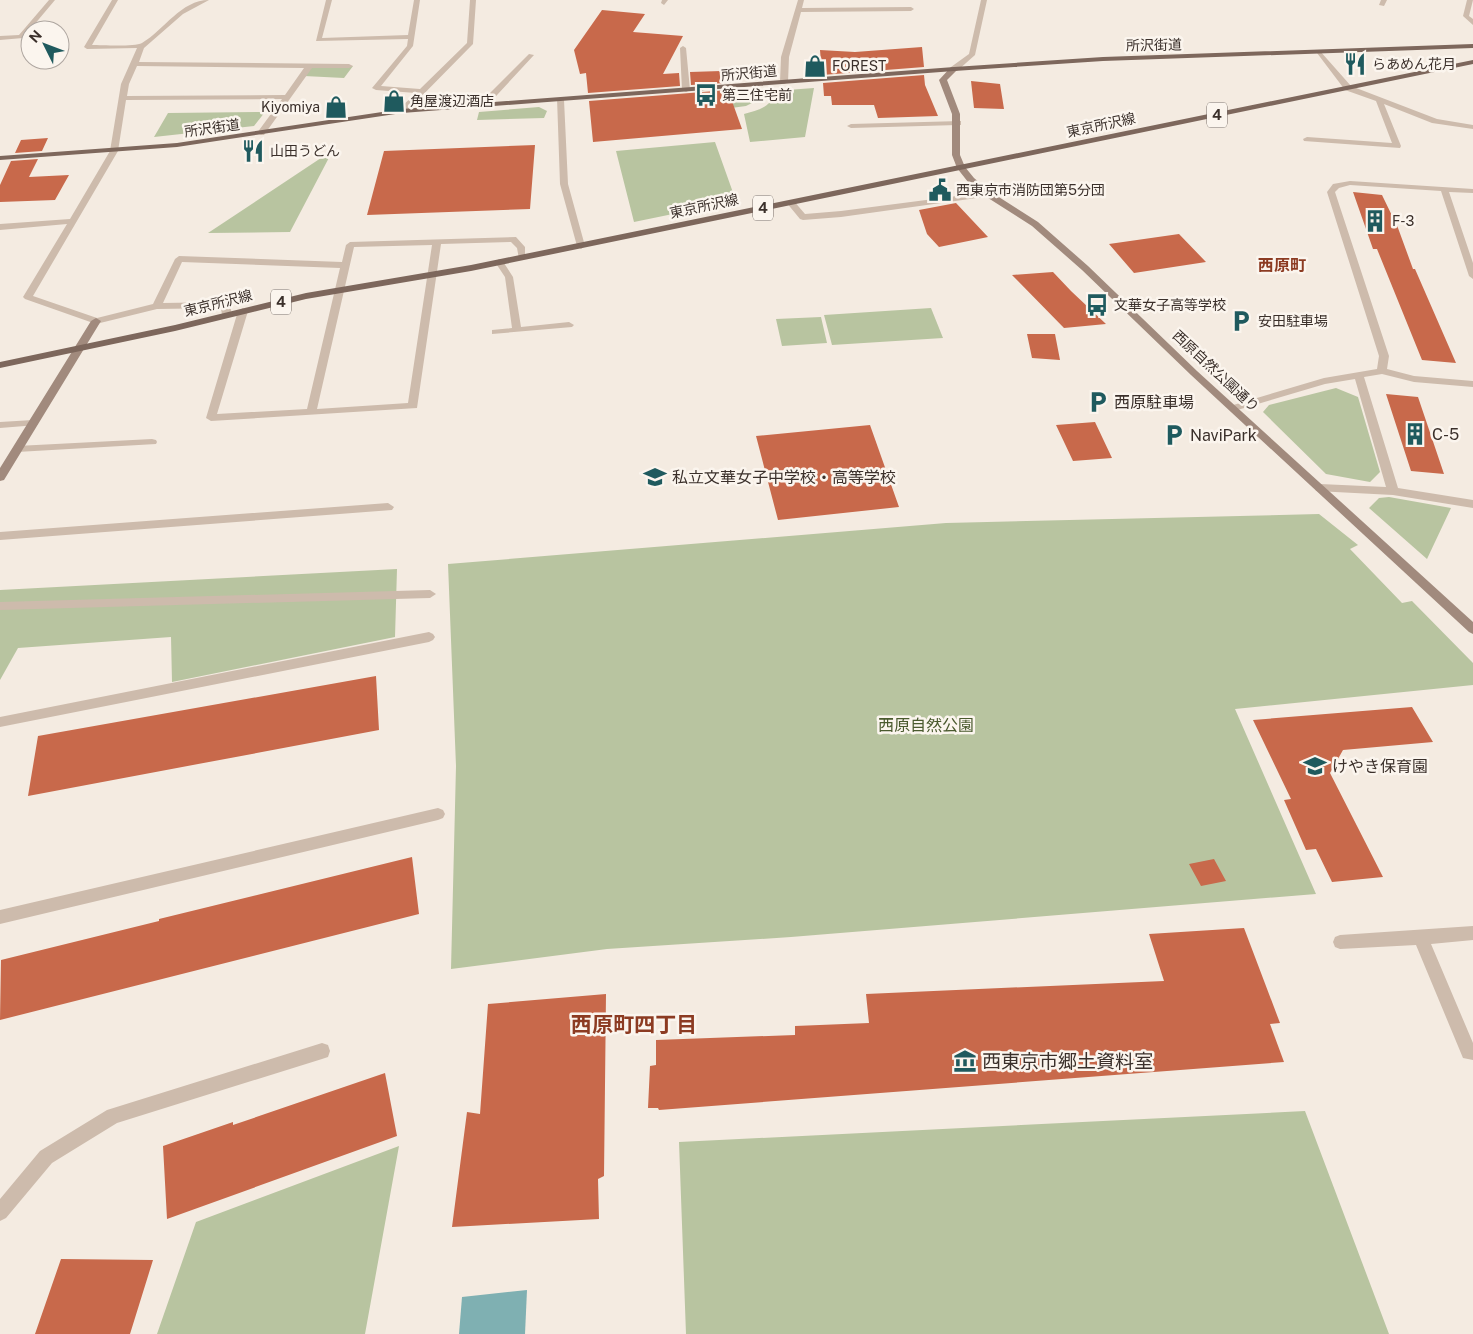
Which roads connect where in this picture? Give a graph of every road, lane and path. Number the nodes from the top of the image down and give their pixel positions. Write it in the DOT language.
graph roads {
  1 [pos="52,0"];
  2 [pos="115,0"];
  3 [pos="206,0"];
  4 [pos="329,0"];
  5 [pos="417,0"];
  6 [pos="473,0"];
  7 [pos="801,0"];
  8 [pos="984,0"];
  9 [pos="1470,0"];
  10 [pos="911,8"];
  11 [pos="798,10"];
  12 [pos="1473,24"];
  13 [pos="411,37"];
  14 [pos="0,38"];
  15 [pos="142,46"];
  16 [pos="1473,46"];
  17 [pos="684,48"];
  18 [pos="1320,53"];
  19 [pos="531,55"];
  20 [pos="1473,62"];
  21 [pos="135,64"];
  22 [pos="310,66"];
  23 [pos="349,66"];
  24 [pos="954,69"];
  25 [pos="784,82"];
  26 [pos="1348,88"];
  27 [pos="686,90"];
  28 [pos="420,92"];
  29 [pos="288,96"];
  30 [pos="122,98"];
  31 [pos="560,100"];
  32 [pos="1380,100"];
  33 [pos="482,106"];
  34 [pos="402,111"];
  35 [pos="958,123"];
  36 [pos="851,126"];
  37 [pos="1473,127"];
  38 [pos="261,133"];
  39 [pos="1307,139"];
  40 [pos="114,151"];
  41 [pos="0,158"];
  42 [pos="961,168"];
  43 [pos="1444,189"];
  44 [pos="1473,191"];
  45 [pos="988,194"];
  46 [pos="790,202"];
  47 [pos="72,221"];
  48 [pos="0,227"];
  49 [pos="437,242"];
  50 [pos="581,246"];
  51 [pos="522,257"];
  52 [pos="499,262"];
  53 [pos="344,265"];
  54 [pos="432,275"];
  55 [pos="1473,276"];
  56 [pos="339,290"];
  57 [pos="158,306"];
  58 [pos="243,311"];
  59 [pos="227,315"];
  60 [pos="96,321"];
  61 [pos="569,325"];
  62 [pos="517,330"];
  63 [pos="495,332"];
  64 [pos="79,348"];
  65 [pos="0,365"];
  66 [pos="1382,372"];
  67 [pos="1360,376"];
  68 [pos="1473,384"];
  69 [pos="1234,408"];
  70 [pos="311,412"];
  71 [pos="33,423"];
  72 [pos="0,425"];
  73 [pos="152,442"];
  74 [pos="17,449"];
  75 [pos="4,465"];
  76 [pos="0,477"];
  77 [pos="1320,488"];
  78 [pos="1393,491"];
  79 [pos="1473,504"];
  80 [pos="388,507"];
  81 [pos="0,536"];
  82 [pos="430,594"];
  83 [pos="0,606"];
  84 [pos="1473,629"];
  85 [pos="429,637"];
  86 [pos="0,722"];
  87 [pos="438,814"];
  88 [pos="0,917"];
  89 [pos="1473,933"];
  90 [pos="1421,938"];
  91 [pos="1340,942"];
  92 [pos="322,1051"];
  93 [pos="1473,1052"];
  94 [pos="0,1212"];
  1 -- 14 [label="street"];
  2 -- 15 [label="street"];
  3 -- 15 [label="street"];
  4 -- 13 [label="street"];
  5 -- 13 [label="street"];
  6 -- 28 [label="street"];
  7 -- 11 [label="street"];
  8 -- 24 [label="street"];
  9 -- 12 [label="street"];
  10 -- 11 [label="street"];
  11 -- 25 [label="street"];
  13 -- 28 [label="street"];
  15 -- 21 [label="street"];
  16 -- 18 [label="main road, 所沢街道"];
  17 -- 27 [label="street"];
  18 -- 24 [label="main road, 所沢街道"];
  18 -- 26 [label="street"];
  19 -- 33 [label="street"];
  20 -- 26 [label="main road, 東京所沢線 / 4"];
  21 -- 22 [label="street"];
  21 -- 30 [label="street"];
  22 -- 23 [label="street"];
  22 -- 29 [label="street"];
  24 -- 25 [label="main road, 所沢街道"];
  24 -- 35 [label="street"];
  25 -- 27 [label="main road, 所沢街道"];
  26 -- 32 [label="street"];
  26 -- 42 [label="main road, 東京所沢線 / 4"];
  27 -- 31 [label="main road, 所沢街道"];
  28 -- 34 [label="street"];
  29 -- 30 [label="street"];
  29 -- 38 [label="street"];
  30 -- 40 [label="street"];
  31 -- 33 [label="main road, 所沢街道"];
  31 -- 50 [label="street"];
  32 -- 37 [label="street"];
  32 -- 39 [label="street"];
  33 -- 34 [label="main road, 所沢街道"];
  34 -- 38 [label="main road, 所沢街道"];
  35 -- 36 [label="street"];
  35 -- 42 [label="street"];
  38 -- 40 [label="main road, 所沢街道"];
  40 -- 41 [label="main road, 所沢街道"];
  40 -- 47 [label="street"];
  42 -- 45 [label="street, 西原自然公園通り"];
  42 -- 46 [label="main road, 東京所沢線 / 4"];
  43 -- 44 [label="street"];
  43 -- 55 [label="street"];
  43 -- 66 [label="street"];
  45 -- 46 [label="street"];
  45 -- 69 [label="street, 西原自然公園通り"];
  46 -- 50 [label="main road, 東京所沢線 / 4"];
  47 -- 48 [label="street"];
  47 -- 60 [label="street"];
  49 -- 51 [label="street"];
  49 -- 53 [label="street"];
  49 -- 54 [label="street"];
  50 -- 51 [label="main road, 東京所沢線 / 4"];
  51 -- 52 [label="main road, 東京所沢線 / 4"];
  52 -- 54 [label="main road, 東京所沢線 / 4"];
  52 -- 62 [label="street"];
  53 -- 56 [label="street"];
  53 -- 57 [label="street"];
  54 -- 56 [label="main road, 東京所沢線 / 4"];
  54 -- 70 [label="street"];
  56 -- 58 [label="main road, 東京所沢線 / 4"];
  56 -- 70 [label="street"];
  57 -- 59 [label="street"];
  57 -- 60 [label="street"];
  58 -- 59 [label="main road, 東京所沢線 / 4"];
  58 -- 70 [label="street"];
  59 -- 64 [label="main road, 東京所沢線 / 4"];
  60 -- 64 [label="street"];
  61 -- 62 [label="street"];
  62 -- 63 [label="street"];
  64 -- 65 [label="main road, 東京所沢線 / 4"];
  64 -- 71 [label="street"];
  66 -- 67 [label="street"];
  66 -- 68 [label="street"];
  67 -- 69 [label="street"];
  67 -- 78 [label="street"];
  69 -- 77 [label="street, 西原自然公園通り"];
  71 -- 72 [label="street"];
  71 -- 74 [label="street"];
  73 -- 74 [label="street"];
  74 -- 75 [label="street"];
  75 -- 76 [label="street"];
  77 -- 78 [label="street"];
  77 -- 84 [label="street, 西原自然公園通り"];
  78 -- 79 [label="street"];
  80 -- 81 [label="street"];
  82 -- 83 [label="street"];
  85 -- 86 [label="street"];
  87 -- 88 [label="street"];
  89 -- 90 [label="street"];
  90 -- 91 [label="street"];
  90 -- 93 [label="street"];
  92 -- 94 [label="street"];
}
